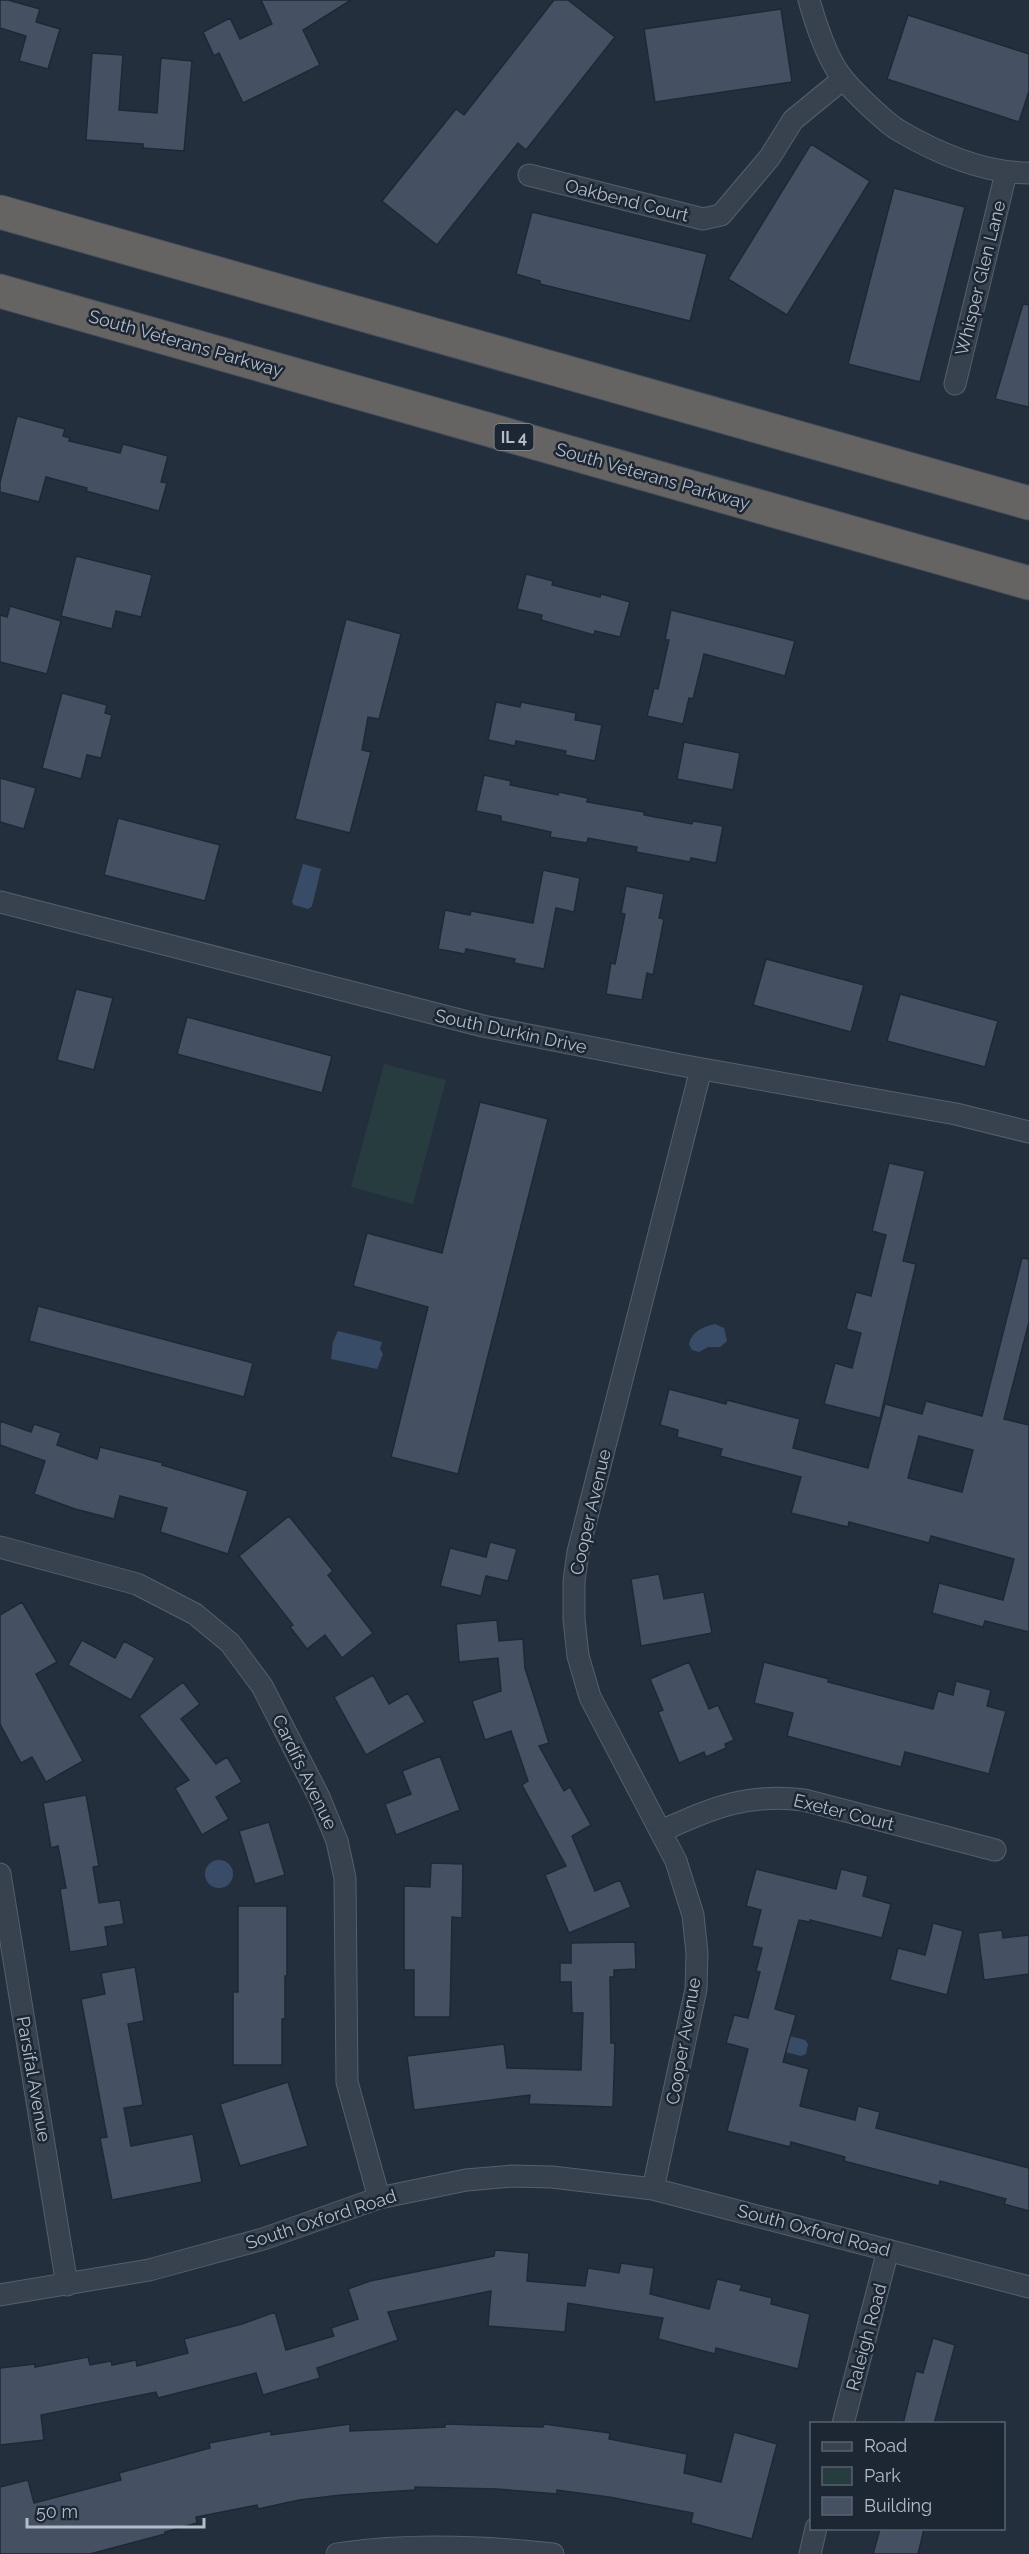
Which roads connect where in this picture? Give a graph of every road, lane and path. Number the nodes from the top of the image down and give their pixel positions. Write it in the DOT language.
graph roads {
  1 [pos="809,0"];
  2 [pos="843,79"];
  3 [pos="1006,173"];
  4 [pos="1029,173"];
  5 [pos="529,175"];
  6 [pos="0,212"];
  7 [pos="0,291"];
  8 [pos="955,384"];
  9 [pos="1029,504"];
  10 [pos="876,540"];
  11 [pos="1029,568"];
  12 [pos="1029,583"];
  13 [pos="0,902"];
  14 [pos="701,1069"];
  15 [pos="1029,1132"];
  16 [pos="0,1547"];
  17 [pos="661,1832"];
  18 [pos="995,1851"];
  19 [pos="0,1874"];
  20 [pos="653,2189"];
  21 [pos="379,2198"];
  22 [pos="888,2250"];
  23 [pos="67,2285"];
  24 [pos="1029,2287"];
  25 [pos="0,2295"];
  26 [pos="844,2422"];
  27 [pos="816,2530"];
  28 [pos="337,2554"];
  29 [pos="553,2554"];
  30 [pos="810,2554"];
  1 -- 2 [label="street"];
  2 -- 3 [label="street"];
  2 -- 5 [label="street, Oakbend Court"];
  3 -- 4 [label="street"];
  3 -- 8 [label="street, Whisper Glen Lane"];
  6 -- 9 [label="highway"];
  7 -- 10 [label="highway, South Veterans Parkway / IL 4"];
  10 -- 11 [label="highway"];
  10 -- 12 [label="highway, South Veterans Parkway / IL 4"];
  13 -- 14 [label="street, South Durkin Drive"];
  14 -- 15 [label="street, South Durkin Drive"];
  14 -- 17 [label="street, Cooper Avenue"];
  16 -- 21 [label="street, Cardifs Avenue"];
  17 -- 18 [label="street, Exeter Court"];
  17 -- 20 [label="street, Cooper Avenue"];
  19 -- 23 [label="street, Parsifal Avenue"];
  20 -- 21 [label="street, South Oxford Road"];
  20 -- 22 [label="street, South Oxford Road"];
  21 -- 23 [label="street, South Oxford Road"];
  22 -- 24 [label="street, South Oxford Road"];
  22 -- 26 [label="street, Raleigh Road"];
  23 -- 25 [label="street, South Oxford Road"];
  27 -- 30 [label="street"];
  28 -- 29 [label="street"];
}
